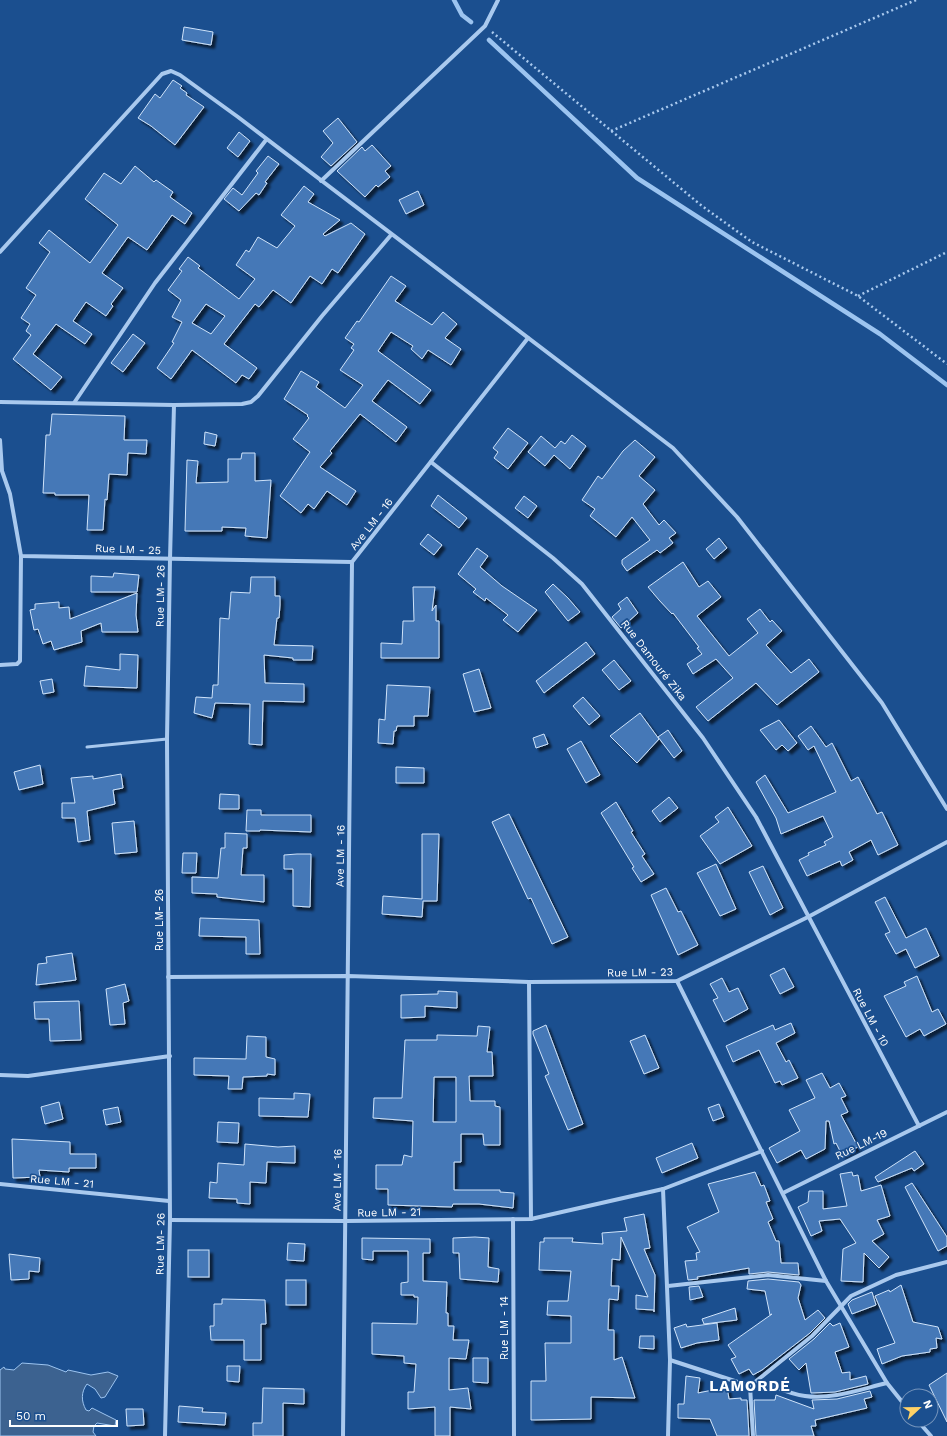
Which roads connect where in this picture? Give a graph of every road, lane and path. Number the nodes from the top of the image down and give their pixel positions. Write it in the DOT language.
graph roads {
  1 [pos="498,0"];
  2 [pos="916,0"];
  3 [pos="485,26"];
  4 [pos="611,131"];
  5 [pos="266,140"];
  6 [pos="321,181"];
  7 [pos="390,235"];
  8 [pos="0,252"];
  9 [pos="947,252"];
  10 [pos="858,296"];
  11 [pos="528,338"];
  12 [pos="947,364"];
  13 [pos="0,402"];
  14 [pos="74,403"];
  15 [pos="174,405"];
  16 [pos="0,440"];
  17 [pos="431,462"];
  18 [pos="21,556"];
  19 [pos="170,559"];
  20 [pos="352,562"];
  21 [pos="0,665"];
  22 [pos="167,739"];
  23 [pos="87,747"];
  24 [pos="947,809"];
  25 [pos="947,842"];
  26 [pos="808,917"];
  27 [pos="348,976"];
  28 [pos="168,977"];
  29 [pos="677,981"];
  30 [pos="529,982"];
  31 [pos="170,1056"];
  32 [pos="0,1075"];
  33 [pos="947,1112"];
  34 [pos="919,1126"];
  35 [pos="762,1151"];
  36 [pos="0,1184"];
  37 [pos="663,1189"];
  38 [pos="783,1193"];
  39 [pos="169,1200"];
  40 [pos="531,1218"];
  41 [pos="513,1219"];
  42 [pos="170,1220"];
  43 [pos="346,1221"];
  44 [pos="947,1262"];
  45 [pos="826,1281"];
  46 [pos="668,1286"];
  47 [pos="841,1306"];
  48 [pos="670,1360"];
  49 [pos="758,1381"];
  50 [pos="887,1383"];
  51 [pos="750,1386"];
  52 [pos="899,1398"];
  53 [pos="924,1428"];
  54 [pos="165,1436"];
  55 [pos="343,1436"];
  56 [pos="514,1436"];
  57 [pos="668,1436"];
  58 [pos="753,1436"];
  59 [pos="931,1436"];
  1 -- 3 [label="street"];
  2 -- 4 [label="path"];
  3 -- 4 [label="path"];
  3 -- 6 [label="street"];
  4 -- 10 [label="path"];
  5 -- 6 [label="street"];
  5 -- 8 [label="street"];
  5 -- 14 [label="street"];
  6 -- 7 [label="street"];
  7 -- 11 [label="street"];
  7 -- 15 [label="street"];
  9 -- 10 [label="path"];
  10 -- 12 [label="path"];
  11 -- 17 [label="street, Ave LM - 16"];
  11 -- 24 [label="street"];
  13 -- 14 [label="street"];
  14 -- 15 [label="street"];
  15 -- 19 [label="street, Rue LM- 26"];
  16 -- 18 [label="street"];
  17 -- 20 [label="street, Ave LM - 16"];
  17 -- 26 [label="street, Rue Damouré Zika"];
  18 -- 19 [label="street, Rue LM - 25"];
  18 -- 21 [label="street"];
  19 -- 20 [label="street, Rue LM - 25"];
  19 -- 22 [label="street, Rue LM- 26"];
  20 -- 27 [label="street, Ave LM - 16"];
  22 -- 23 [label="lane"];
  22 -- 28 [label="street, Rue LM- 26"];
  25 -- 26 [label="street, Rue LM - 23"];
  26 -- 29 [label="street, Rue LM - 23"];
  26 -- 34 [label="street, Rue LM - 10"];
  27 -- 28 [label="street, Rue LM - 23"];
  27 -- 30 [label="street, Rue LM - 23"];
  27 -- 43 [label="street, Ave LM - 16"];
  28 -- 31 [label="street, Rue LM- 26"];
  29 -- 30 [label="street, Rue LM - 23"];
  29 -- 35 [label="street"];
  30 -- 40 [label="street"];
  31 -- 32 [label="street"];
  31 -- 39 [label="street, Rue LM- 26"];
  33 -- 34 [label="street, Rue LM-19"];
  34 -- 38 [label="street, Rue LM-19"];
  35 -- 37 [label="street, Rue LM - 21"];
  35 -- 38 [label="street"];
  36 -- 39 [label="street, Rue LM - 21"];
  37 -- 40 [label="street, Rue LM - 21"];
  37 -- 46 [label="street"];
  38 -- 45 [label="street"];
  39 -- 42 [label="street, Rue LM- 26"];
  40 -- 41 [label="street, Rue LM - 21"];
  41 -- 43 [label="street, Rue LM - 21"];
  41 -- 56 [label="street, Rue LM - 14"];
  42 -- 43 [label="street, Rue LM - 21"];
  42 -- 54 [label="street, Rue LM- 26"];
  43 -- 55 [label="street, Ave LM - 16"];
  44 -- 47 [label="street"];
  45 -- 46 [label="street"];
  45 -- 47 [label="street"];
  46 -- 48 [label="street"];
  47 -- 49 [label="street"];
  47 -- 50 [label="street"];
  48 -- 51 [label="street"];
  48 -- 57 [label="street"];
  49 -- 50 [label="street"];
  49 -- 51 [label="street"];
  50 -- 52 [label="street"];
  51 -- 58 [label="street"];
  53 -- 59 [label="street"];
}
